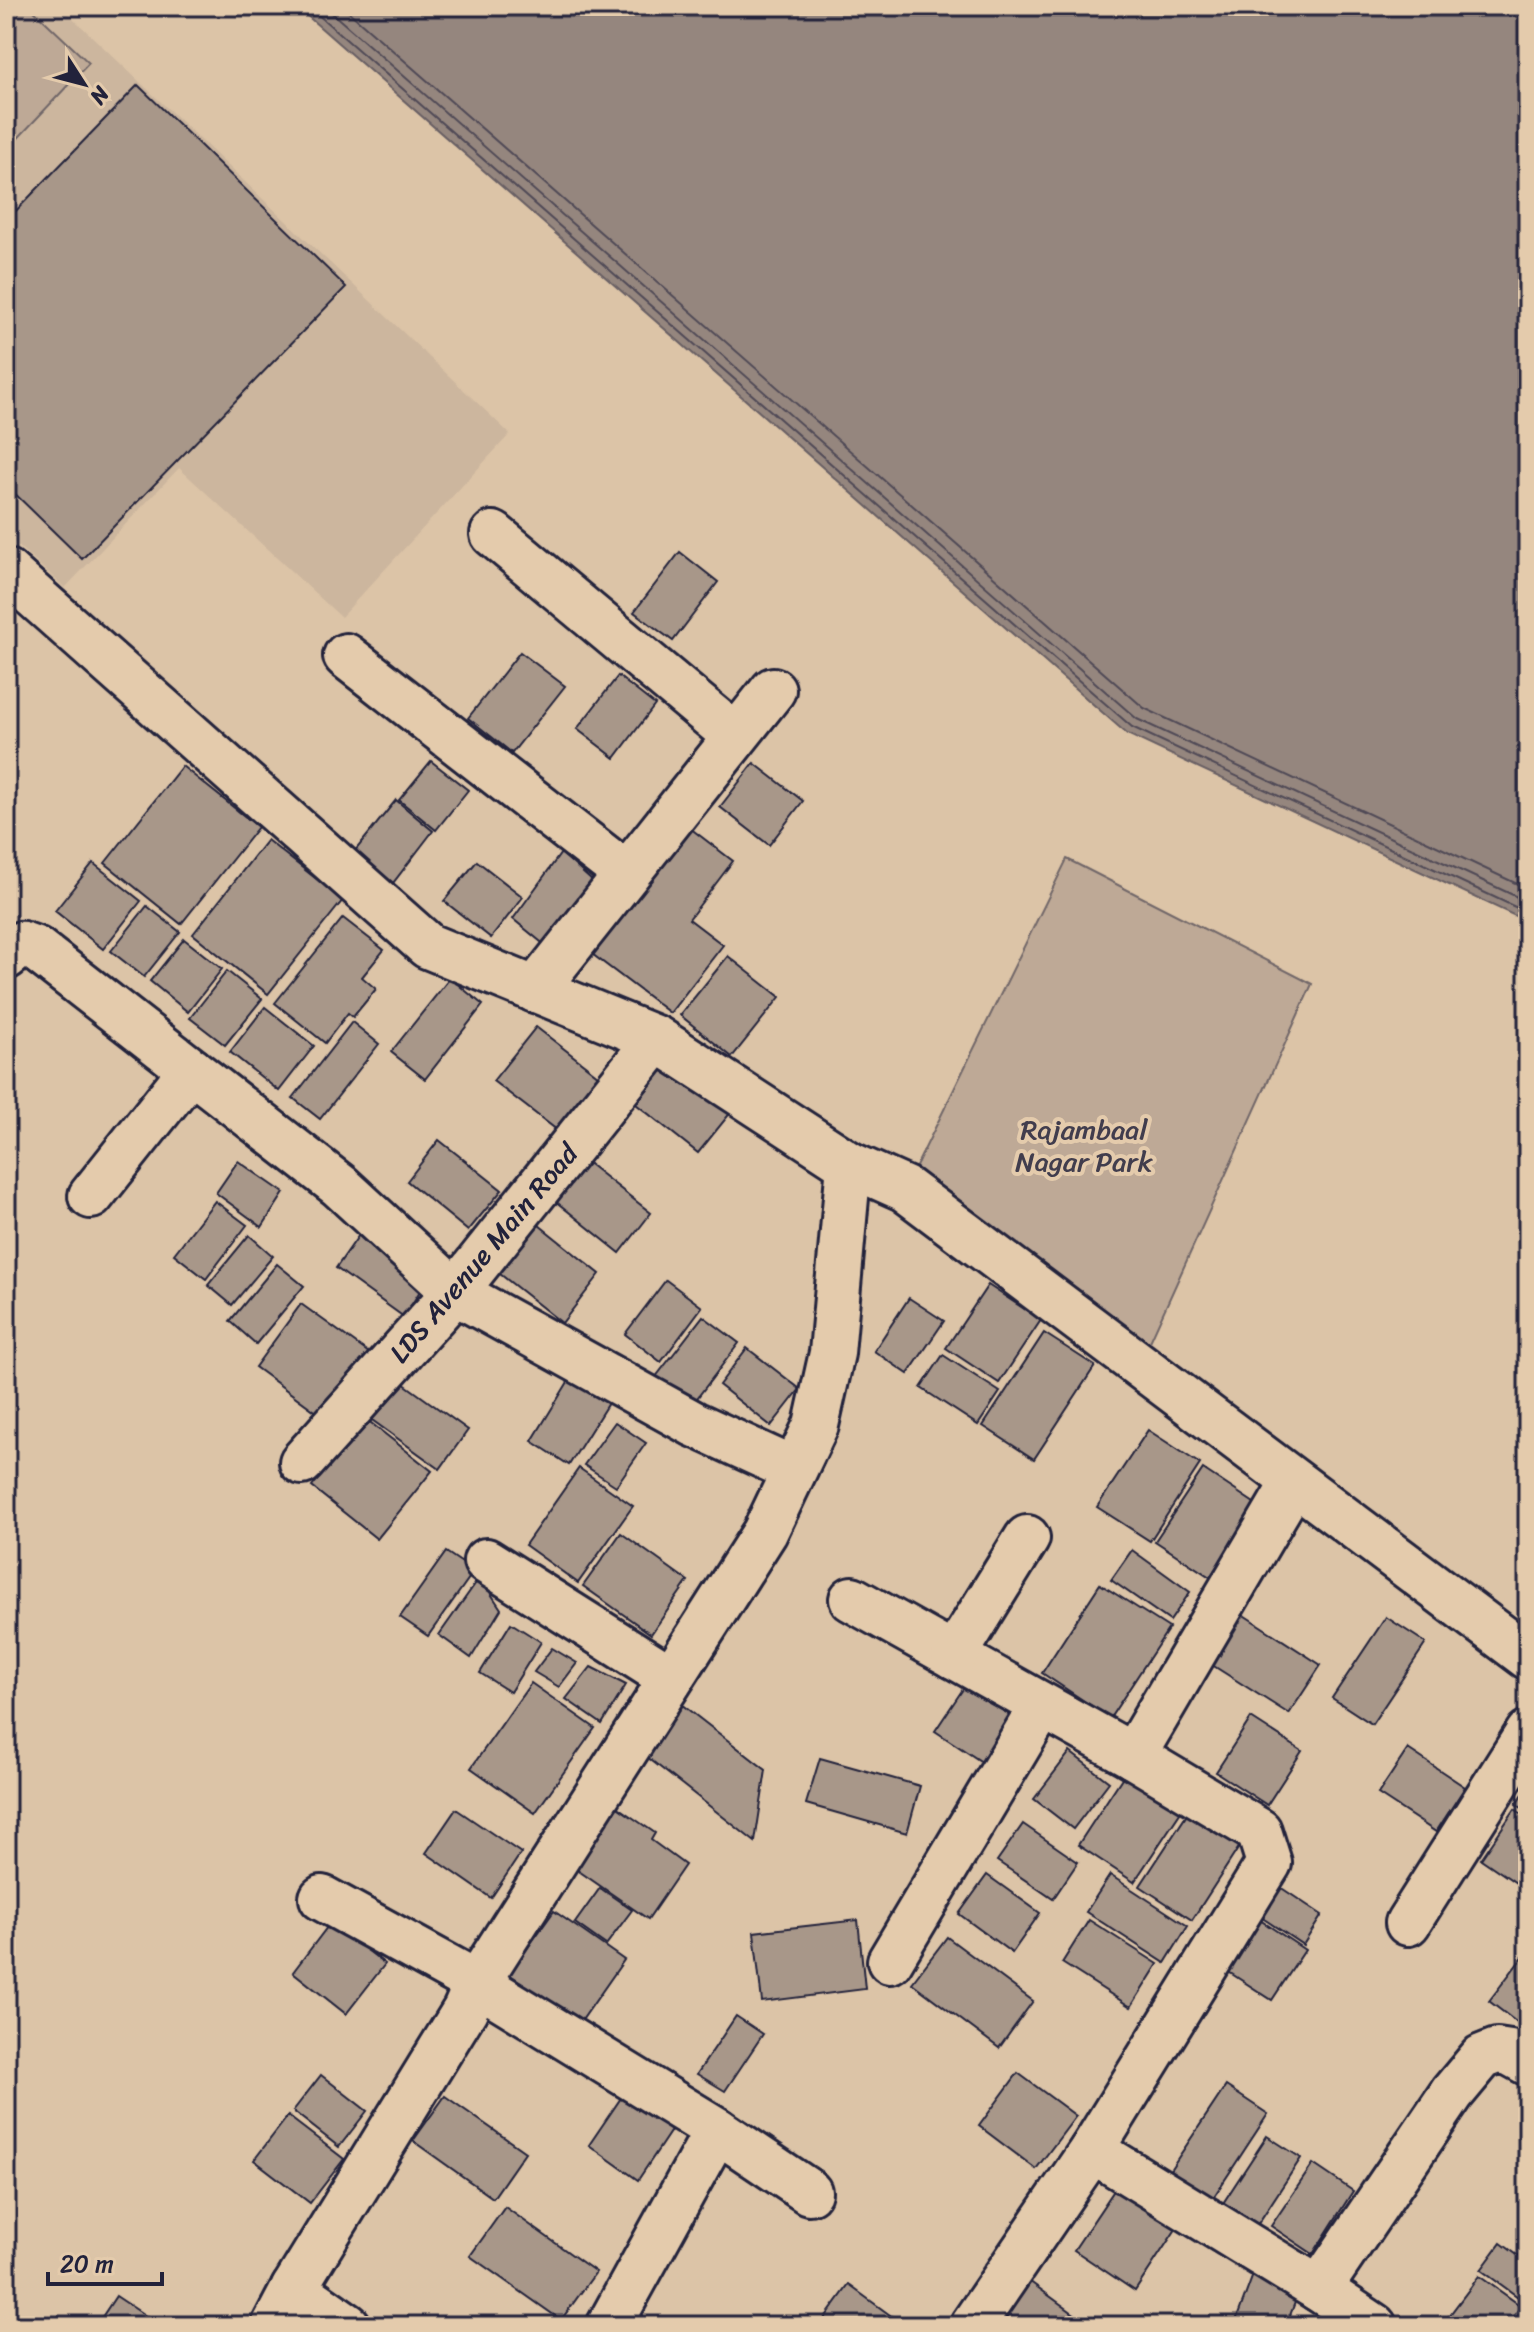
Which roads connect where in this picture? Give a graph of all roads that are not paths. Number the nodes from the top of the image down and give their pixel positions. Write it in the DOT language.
graph roads {
  1 [pos="493,534"];
  2 [pos="6,571"];
  3 [pos="346,656"];
  4 [pos="773,690"];
  5 [pos="735,736"];
  6 [pos="626,874"];
  7 [pos="6,957"];
  8 [pos="535,990"];
  9 [pos="657,1039"];
  10 [pos="191,1070"];
  11 [pos="849,1164"];
  12 [pos="91,1196"];
  13 [pos="455,1292"];
  14 [pos="302,1462"];
  15 [pos="794,1470"];
  16 [pos="1294,1482"];
  17 [pos="1027,1538"];
  18 [pos="486,1561"];
  19 [pos="852,1599"];
  20 [pos="954,1656"];
  21 [pos="1528,1657"];
  22 [pos="671,1678"];
  23 [pos="1042,1706"];
  24 [pos="1528,1733"];
  25 [pos="1133,1756"];
  26 [pos="322,1898"];
  27 [pos="1408,1923"];
  28 [pos="890,1961"];
  29 [pos="477,1983"];
  30 [pos="1528,2063"];
  31 [pos="717,2130"];
  32 [pos="1092,2150"];
  33 [pos="809,2192"];
  34 [pos="294,2288"];
  35 [pos="1319,2289"];
  36 [pos="274,2326"];
  37 [pos="348,2326"];
  38 [pos="609,2326"];
  39 [pos="972,2326"];
  40 [pos="1374,2326"];
  1 -- 5 [label="street"];
  2 -- 8 [label="street"];
  3 -- 6 [label="street"];
  4 -- 5 [label="street"];
  5 -- 6 [label="street"];
  6 -- 8 [label="street"];
  7 -- 10 [label="street"];
  8 -- 9 [label="street"];
  9 -- 11 [label="street"];
  9 -- 13 [label="street, LDS Avenue Main Road"];
  10 -- 12 [label="street"];
  10 -- 13 [label="street"];
  11 -- 15 [label="street"];
  11 -- 16 [label="street"];
  13 -- 14 [label="street, LDS Avenue Main Road"];
  13 -- 15 [label="street"];
  15 -- 22 [label="street"];
  16 -- 21 [label="street"];
  16 -- 25 [label="street"];
  17 -- 20 [label="street"];
  18 -- 22 [label="street"];
  19 -- 20 [label="street"];
  20 -- 23 [label="street"];
  22 -- 29 [label="street"];
  23 -- 25 [label="street"];
  23 -- 28 [label="street"];
  24 -- 27 [label="street"];
  25 -- 32 [label="street"];
  26 -- 29 [label="street"];
  29 -- 31 [label="street"];
  29 -- 34 [label="street"];
  30 -- 35 [label="street"];
  31 -- 33 [label="street"];
  31 -- 38 [label="street"];
  32 -- 35 [label="street"];
  32 -- 39 [label="street"];
  34 -- 36 [label="street"];
  34 -- 37 [label="street"];
  35 -- 40 [label="street"];
}
